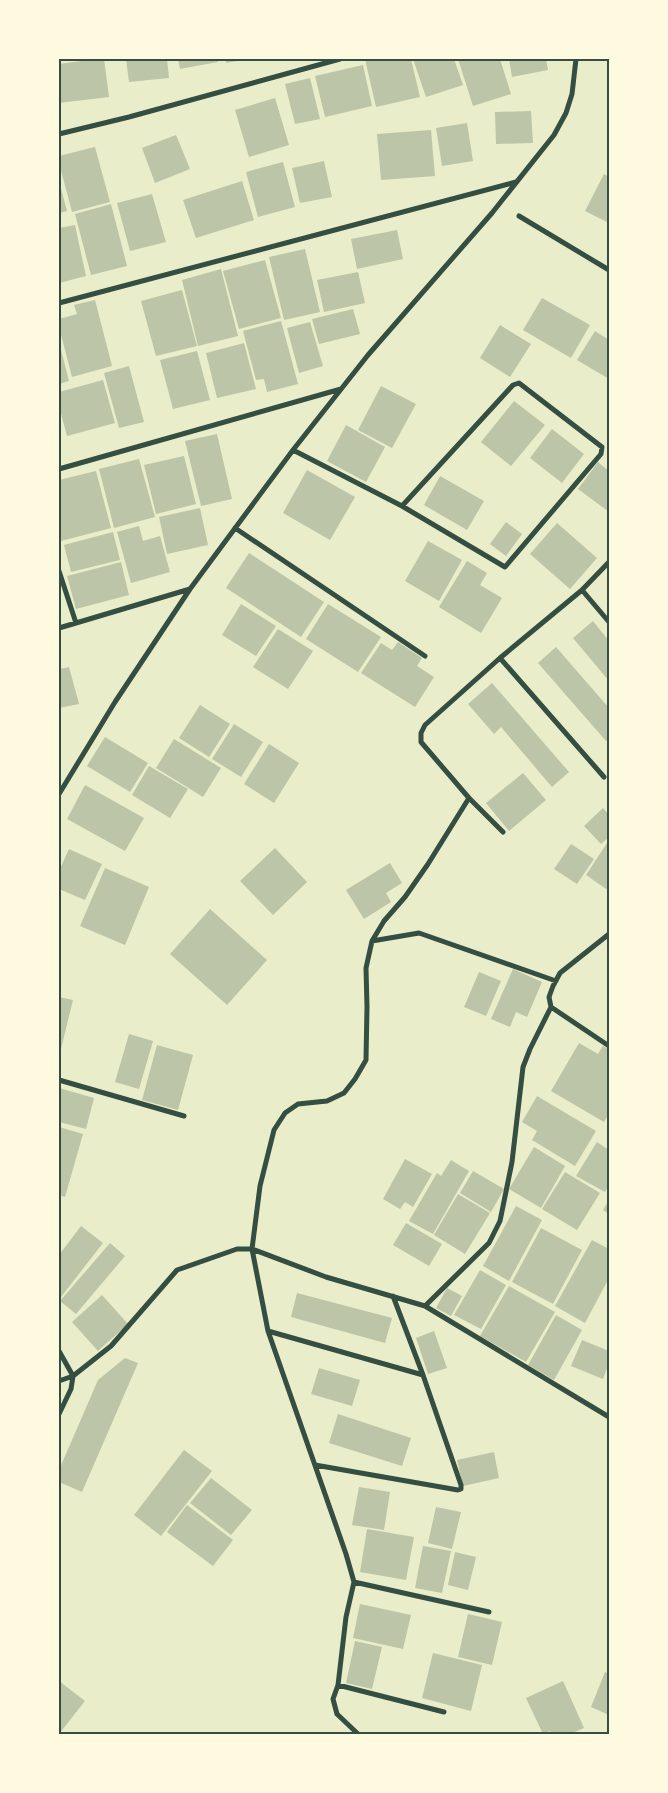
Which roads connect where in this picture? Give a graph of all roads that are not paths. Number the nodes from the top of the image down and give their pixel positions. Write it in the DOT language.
graph roads {
  1 [pos="340,59"];
  2 [pos="576,59"];
  3 [pos="59,134"];
  4 [pos="516,182"];
  5 [pos="519,216"];
  6 [pos="609,270"];
  7 [pos="59,303"];
  8 [pos="341,389"];
  9 [pos="293,450"];
  10 [pos="59,469"];
  11 [pos="402,506"];
  12 [pos="235,528"];
  13 [pos="609,562"];
  14 [pos="59,571"];
  15 [pos="190,589"];
  16 [pos="582,590"];
  17 [pos="609,622"];
  18 [pos="76,623"];
  19 [pos="59,628"];
  20 [pos="425,656"];
  21 [pos="500,658"];
  22 [pos="604,778"];
  23 [pos="60,792"];
  24 [pos="469,798"];
  25 [pos="503,832"];
  26 [pos="609,934"];
  27 [pos="372,941"];
  28 [pos="556,981"];
  29 [pos="551,1007"];
  30 [pos="609,1046"];
  31 [pos="59,1080"];
  32 [pos="184,1116"];
  33 [pos="252,1249"];
  34 [pos="393,1296"];
  35 [pos="425,1306"];
  36 [pos="268,1331"];
  37 [pos="59,1351"];
  38 [pos="423,1375"];
  39 [pos="73,1376"];
  40 [pos="59,1381"];
  41 [pos="59,1414"];
  42 [pos="609,1417"];
  43 [pos="315,1465"];
  44 [pos="354,1582"];
  45 [pos="489,1612"];
  46 [pos="338,1685"];
  47 [pos="444,1712"];
  48 [pos="358,1734"];
  1 -- 3 [label="street"];
  2 -- 4 [label="street"];
  4 -- 7 [label="street"];
  4 -- 8 [label="street"];
  5 -- 6 [label="street"];
  8 -- 9 [label="street"];
  8 -- 10 [label="street"];
  9 -- 11 [label="street"];
  9 -- 12 [label="street"];
  11 -- 11 [label="street"];
  12 -- 15 [label="street"];
  12 -- 20 [label="street"];
  13 -- 16 [label="street"];
  14 -- 18 [label="street"];
  15 -- 18 [label="street"];
  15 -- 23 [label="street"];
  16 -- 17 [label="street"];
  16 -- 21 [label="street"];
  18 -- 19 [label="street"];
  21 -- 22 [label="street"];
  21 -- 24 [label="street"];
  24 -- 25 [label="street"];
  24 -- 27 [label="street"];
  26 -- 28 [label="street"];
  27 -- 28 [label="street"];
  27 -- 33 [label="street"];
  28 -- 29 [label="street"];
  29 -- 30 [label="street"];
  29 -- 35 [label="street"];
  31 -- 32 [label="street"];
  33 -- 34 [label="street"];
  33 -- 36 [label="street"];
  33 -- 39 [label="street"];
  34 -- 35 [label="street"];
  34 -- 38 [label="street"];
  35 -- 42 [label="street"];
  36 -- 38 [label="street"];
  36 -- 43 [label="street"];
  37 -- 39 [label="street"];
  38 -- 43 [label="street"];
  39 -- 40 [label="street"];
  39 -- 41 [label="street"];
  43 -- 44 [label="street"];
  44 -- 45 [label="street"];
  44 -- 46 [label="street"];
  46 -- 47 [label="street"];
  46 -- 48 [label="street"];
}
